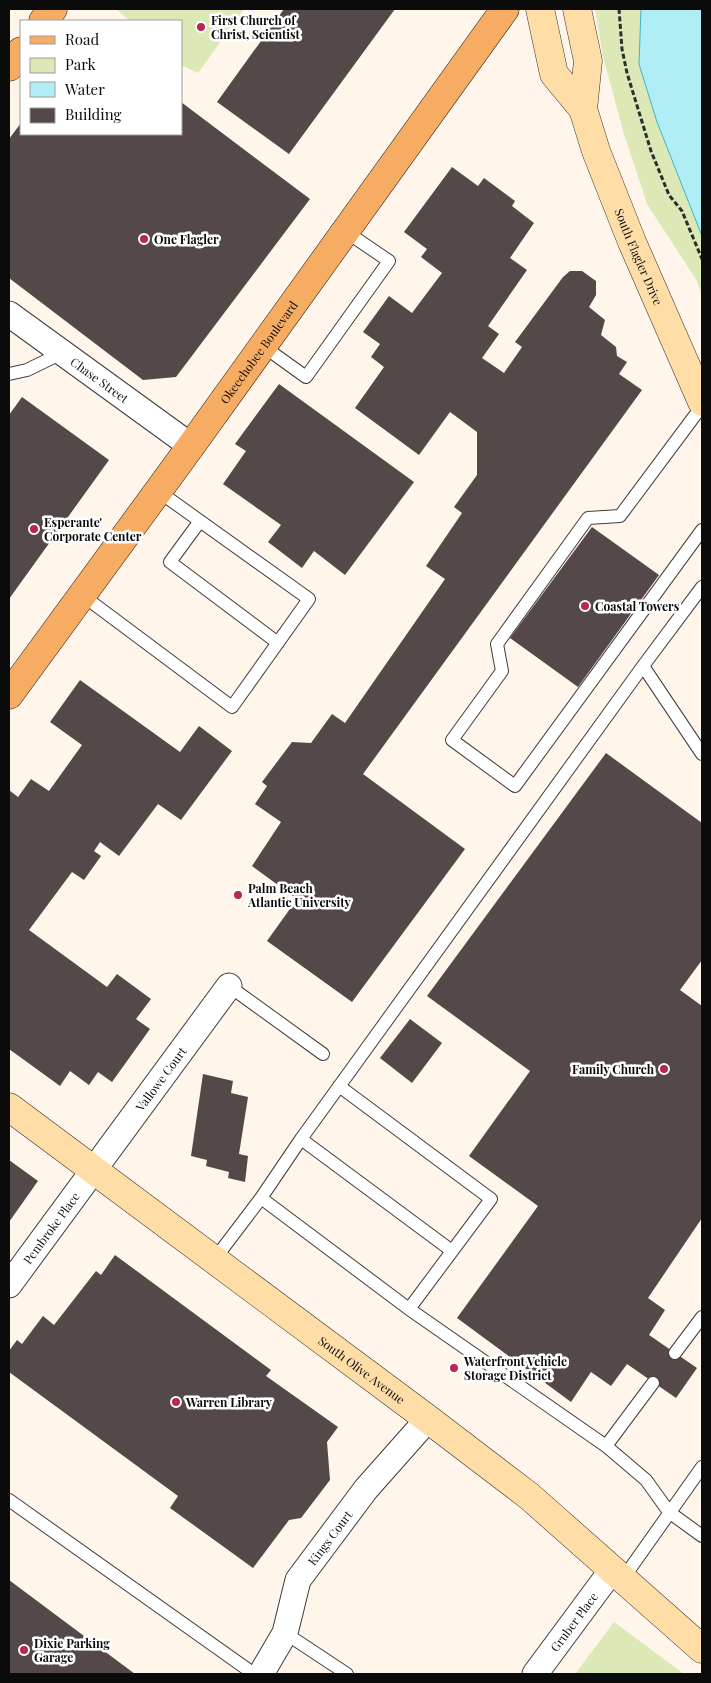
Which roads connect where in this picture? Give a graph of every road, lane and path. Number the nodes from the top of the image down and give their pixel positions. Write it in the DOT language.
graph roads {
  1 [pos="53,9"];
  2 [pos="505,9"];
  3 [pos="540,9"];
  4 [pos="577,9"];
  5 [pos="619,9"];
  6 [pos="44,20"];
  7 [pos="20,51"];
  8 [pos="9,67"];
  9 [pos="582,109"];
  10 [pos="345,231"];
  11 [pos="702,260"];
  12 [pos="9,314"];
  13 [pos="263,346"];
  14 [pos="62,353"];
  15 [pos="9,374"];
  16 [pos="702,402"];
  17 [pos="702,406"];
  18 [pos="191,446"];
  19 [pos="158,491"];
  20 [pos="200,521"];
  21 [pos="702,530"];
  22 [pos="702,587"];
  23 [pos="82,595"];
  24 [pos="278,643"];
  25 [pos="643,666"];
  26 [pos="9,695"];
  27 [pos="702,754"];
  28 [pos="229,986"];
  29 [pos="323,1054"];
  30 [pos="339,1086"];
  31 [pos="9,1107"];
  32 [pos="301,1140"];
  33 [pos="93,1171"];
  34 [pos="260,1198"];
  35 [pos="452,1251"];
  36 [pos="214,1260"];
  37 [pos="9,1285"];
  38 [pos="409,1309"];
  39 [pos="702,1317"];
  40 [pos="675,1353"];
  41 [pos="653,1383"];
  42 [pos="428,1419"];
  43 [pos="606,1446"];
  44 [pos="702,1467"];
  45 [pos="9,1500"];
  46 [pos="669,1512"];
  47 [pos="702,1536"];
  48 [pos="617,1575"];
  49 [pos="285,1633"];
  50 [pos="702,1649"];
  51 [pos="254,1674"];
  52 [pos="261,1674"];
  53 [pos="346,1674"];
  54 [pos="535,1674"];
  1 -- 6 [label="main road"];
  2 -- 10 [label="main road, Okeechobee Boulevard"];
  3 -- 9 [label="street, South Flagler Drive"];
  4 -- 9 [label="street, South Flagler Drive"];
  5 -- 11 [label="path"];
  7 -- 8 [label="main road"];
  9 -- 16 [label="street, South Flagler Drive"];
  10 -- 13 [label="main road, Okeechobee Boulevard"];
  10 -- 13 [label="lane"];
  12 -- 14 [label="street, Chase Street"];
  13 -- 18 [label="main road, Okeechobee Boulevard"];
  14 -- 15 [label="lane"];
  14 -- 18 [label="street, Chase Street"];
  17 -- 21 [label="lane"];
  18 -- 19 [label="main road, Okeechobee Boulevard"];
  19 -- 20 [label="lane"];
  19 -- 23 [label="main road, Okeechobee Boulevard"];
  20 -- 24 [label="lane"];
  20 -- 24 [label="lane"];
  22 -- 25 [label="lane"];
  23 -- 24 [label="lane"];
  23 -- 26 [label="main road, Okeechobee Boulevard"];
  25 -- 27 [label="lane"];
  25 -- 30 [label="lane"];
  28 -- 29 [label="lane"];
  28 -- 33 [label="street, Vallowe Court"];
  30 -- 32 [label="lane"];
  30 -- 35 [label="lane"];
  31 -- 33 [label="street, South Olive Avenue"];
  32 -- 34 [label="lane"];
  32 -- 35 [label="lane"];
  33 -- 36 [label="street, South Olive Avenue"];
  33 -- 37 [label="street, Pembroke Place"];
  34 -- 36 [label="lane"];
  34 -- 38 [label="lane"];
  35 -- 38 [label="lane"];
  36 -- 42 [label="street, South Olive Avenue"];
  38 -- 43 [label="lane"];
  39 -- 40 [label="lane"];
  41 -- 43 [label="lane"];
  42 -- 48 [label="street, South Olive Avenue"];
  42 -- 49 [label="street, Kings Court"];
  43 -- 46 [label="lane"];
  44 -- 46 [label="lane"];
  45 -- 51 [label="lane"];
  46 -- 47 [label="lane"];
  46 -- 48 [label="lane"];
  48 -- 50 [label="street, South Olive Avenue"];
  48 -- 54 [label="street, Gruber Place"];
  49 -- 52 [label="street, Kings Court"];
  49 -- 53 [label="lane"];
}
